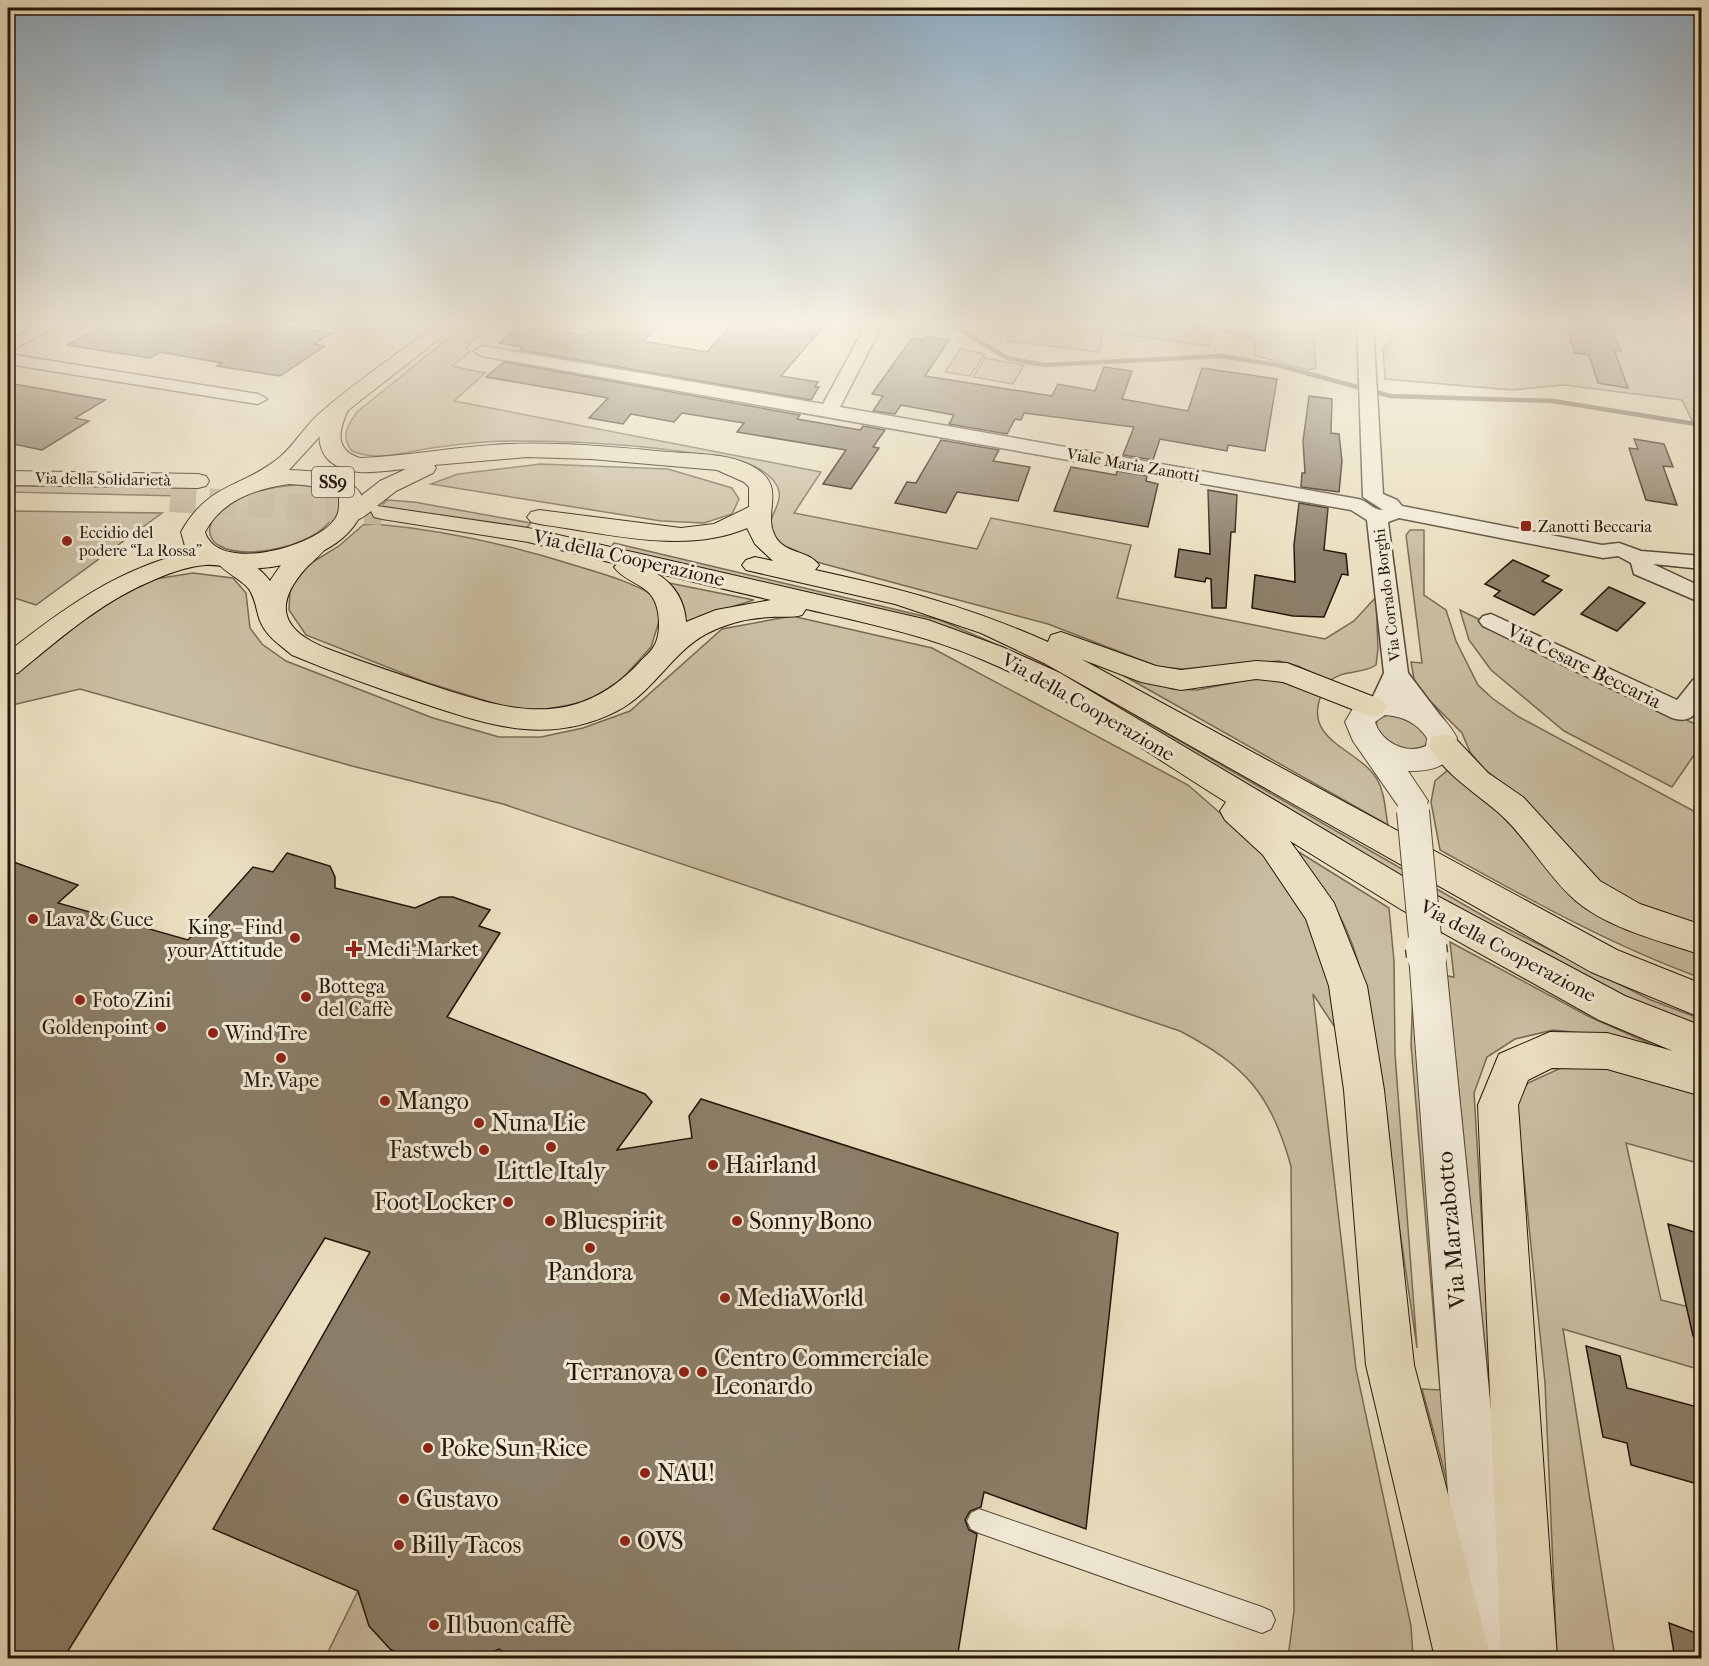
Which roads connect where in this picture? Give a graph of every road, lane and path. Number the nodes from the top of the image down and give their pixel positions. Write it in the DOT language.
graph roads {
  1 [pos="346,403"];
  2 [pos="786,403"];
  3 [pos="833,403"];
  4 [pos="1369,403"];
  5 [pos="339,408"];
  6 [pos="829,410"];
  7 [pos="314,430"];
  8 [pos="476,455"];
  9 [pos="423,469"];
  10 [pos="8,478"];
  11 [pos="328,480"];
  12 [pos="198,481"];
  13 [pos="246,487"];
  14 [pos="8,496"];
  15 [pos="170,499"];
  16 [pos="391,503"];
  17 [pos="1375,507"];
  18 [pos="759,511"];
  19 [pos="351,515"];
  20 [pos="201,516"];
  21 [pos="534,526"];
  22 [pos="317,544"];
  23 [pos="221,559"];
  24 [pos="1639,563"];
  25 [pos="1701,563"];
  26 [pos="1701,596"];
  27 [pos="906,599"];
  28 [pos="271,606"];
  29 [pos="1491,621"];
  30 [pos="928,629"];
  31 [pos="668,649"];
  32 [pos="8,651"];
  33 [pos="8,666"];
  34 [pos="1396,673"];
  35 [pos="1701,686"];
  36 [pos="1377,706"];
  37 [pos="1434,742"];
  38 [pos="1370,744"];
  39 [pos="1158,747"];
  40 [pos="1412,806"];
  41 [pos="1701,940"];
  42 [pos="1701,1001"];
  43 [pos="1701,1044"];
  44 [pos="1701,1077"];
  45 [pos="979,1521"];
  46 [pos="1262,1620"];
  47 [pos="1463,1659"];
  48 [pos="1488,1659"];
  49 [pos="1529,1659"];
  1 -- 5 [label="main road, SS9"];
  2 -- 6 [label="street, Viale Maria Zanotti"];
  3 -- 6 [label="street"];
  4 -- 17 [label="street, Via Corrado Borghi"];
  5 -- 7 [label="main road, SS9"];
  5 -- 8 [label="main road"];
  6 -- 17 [label="street, Viale Maria Zanotti"];
  7 -- 11 [label="main road, SS9"];
  7 -- 13 [label="main road, SS9"];
  8 -- 9 [label="main road"];
  8 -- 18 [label="main road"];
  9 -- 11 [label="main road"];
  9 -- 19 [label="main road"];
  10 -- 12 [label="main road, Via della Solidarietà"];
  11 -- 13 [label="main road, SS9"];
  11 -- 19 [label="main road, SS9"];
  13 -- 20 [label="main road, SS9"];
  14 -- 15 [label="main road, Via della Solidarietà"];
  16 -- 21 [label="main road, Via della Cooperazione"];
  17 -- 24 [label="street, Viale Maria Zanotti"];
  17 -- 34 [label="street, Via Corrado Borghi"];
  18 -- 21 [label="main road"];
  18 -- 27 [label="main road"];
  19 -- 22 [label="main road, SS9"];
  20 -- 23 [label="main road"];
  20 -- 32 [label="main road, SS9"];
  21 -- 27 [label="main road, Via della Cooperazione"];
  21 -- 30 [label="main road, Via della Cooperazione"];
  21 -- 31 [label="main road"];
  22 -- 23 [label="main road, SS9"];
  22 -- 28 [label="main road"];
  23 -- 28 [label="main road"];
  23 -- 33 [label="main road, SS9"];
  24 -- 25 [label="street, Viale Maria Zanotti"];
  24 -- 26 [label="street"];
  27 -- 36 [label="main road"];
  27 -- 42 [label="main road, Via della Cooperazione"];
  28 -- 31 [label="main road"];
  29 -- 35 [label="street, Via Cesare Beccaria"];
  30 -- 31 [label="main road"];
  30 -- 39 [label="main road, Via della Cooperazione"];
  34 -- 36 [label="street, Via Corrado Borghi"];
  34 -- 37 [label="street, Via Corrado Borghi"];
  36 -- 37 [label="street"];
  36 -- 38 [label="street"];
  37 -- 38 [label="street"];
  37 -- 40 [label="street, Via Marzabotto"];
  37 -- 41 [label="main road"];
  38 -- 40 [label="street"];
  39 -- 43 [label="main road, Via della Cooperazione"];
  39 -- 47 [label="main road"];
  40 -- 48 [label="street, Via Marzabotto, bridge"];
  44 -- 49 [label="main road"];
  45 -- 46 [label="lane"];
}
